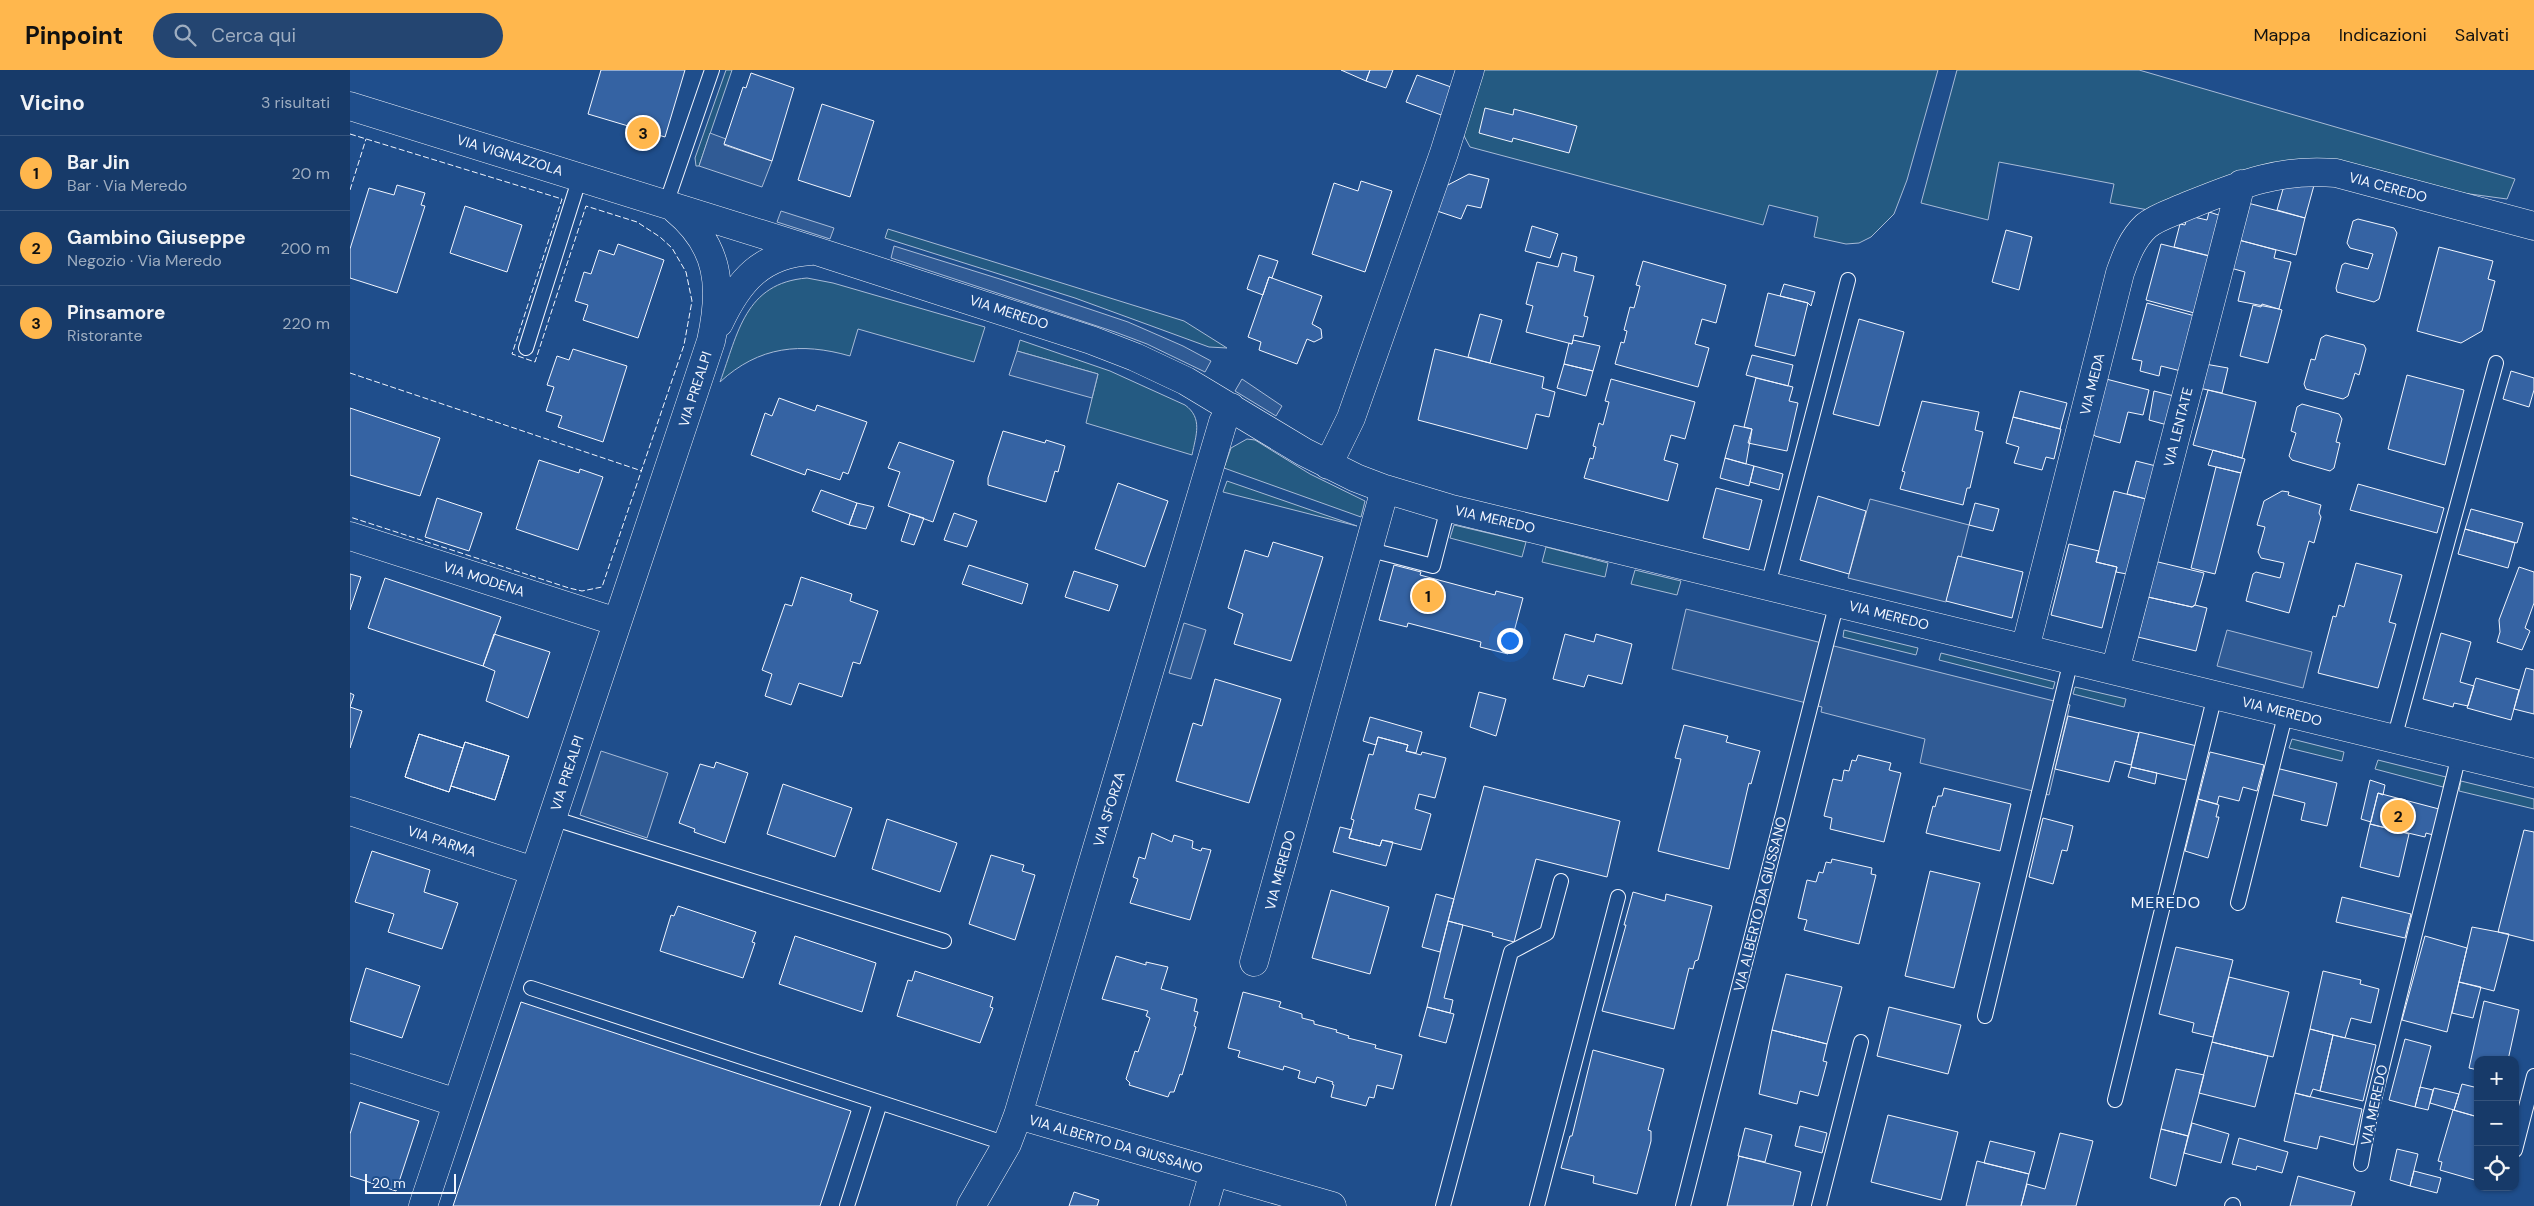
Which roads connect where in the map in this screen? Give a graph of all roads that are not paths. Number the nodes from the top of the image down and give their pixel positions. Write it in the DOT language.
graph roads {
  1 [pos="712,70"];
  2 [pos="1470,70"];
  3 [pos="350,106"];
  4 [pos="580,177"];
  5 [pos="2241,184"];
  6 [pos="668,204"];
  7 [pos="2534,226"];
  8 [pos="816,251"];
  9 [pos="1848,280"];
  10 [pos="711,341"];
  11 [pos="526,348"];
  12 [pos="2496,363"];
  13 [pos="1231,407"];
  14 [pos="1328,465"];
  15 [pos="1384,489"];
  16 [pos="1448,508"];
  17 [pos="350,536"];
  18 [pos="1367,549"];
  19 [pos="1768,585"];
  20 [pos="1837,602"];
  21 [pos="617,622"];
  22 [pos="2025,649"];
  23 [pos="2070,660"];
  24 [pos="2115,670"];
  25 [pos="2215,695"];
  26 [pos="2286,712"];
  27 [pos="2394,739"];
  28 [pos="2459,755"];
  29 [pos="2534,773"];
  30 [pos="350,812"];
  31 [pos="552,818"];
  32 [pos="534,871"];
  33 [pos="1561,881"];
  34 [pos="1618,896"];
  35 [pos="2238,903"];
  36 [pos="944,941"];
  37 [pos="1254,962"];
  38 [pos="531,988"];
  39 [pos="1985,1016"];
  40 [pos="1861,1042"];
  41 [pos="350,1068"];
  42 [pos="2534,1076"];
  43 [pos="2115,1100"];
  44 [pos="457,1103"];
  45 [pos="880,1103"];
  46 [pos="1018,1115"];
  47 [pos="1007,1144"];
  48 [pos="2516,1146"];
  49 [pos="2361,1164"];
  50 [pos="1214,1172"];
  51 [pos="423,1206"];
  52 [pos="847,1206"];
  53 [pos="971,1206"];
  54 [pos="1204,1206"];
  55 [pos="1332,1206"];
  56 [pos="1443,1206"];
  57 [pos="1537,1206"];
  58 [pos="1683,1206"];
  59 [pos="1819,1206"];
  1 -- 6 [label="lane"];
  2 -- 14 [label="street"];
  3 -- 4 [label="street, VIA VIGNAZZOLA"];
  4 -- 6 [label="street, VIA VIGNAZZOLA"];
  4 -- 11 [label="lane"];
  5 -- 7 [label="street, VIA CEREDO"];
  5 -- 22 [label="street, VIA MEDA"];
  5 -- 24 [label="street, VIA LENTATE"];
  6 -- 8 [label="street, VIA MEREDO"];
  6 -- 10 [label="street, VIA PREALPI"];
  8 -- 10 [label="street, VIA PREALPI"];
  8 -- 13 [label="street, VIA MEREDO"];
  9 -- 19 [label="lane"];
  10 -- 21 [label="street, VIA PREALPI"];
  12 -- 27 [label="lane"];
  13 -- 14 [label="street, VIA MEREDO"];
  13 -- 46 [label="street, VIA SFORZA"];
  14 -- 15 [label="street, VIA MEREDO"];
  15 -- 16 [label="street, VIA MEREDO"];
  15 -- 18 [label="street, VIA MEREDO"];
  16 -- 18 [label="lane"];
  16 -- 19 [label="street, VIA MEREDO"];
  17 -- 21 [label="street, VIA MODENA"];
  18 -- 37 [label="street, VIA MEREDO"];
  19 -- 20 [label="street, VIA MEREDO"];
  20 -- 22 [label="street, VIA MEREDO"];
  20 -- 58 [label="lane, VIA ALBERTO DA GIUSSANO"];
  21 -- 31 [label="street, VIA PREALPI"];
  22 -- 23 [label="street, VIA MEREDO"];
  23 -- 24 [label="street, VIA MEREDO"];
  23 -- 39 [label="lane"];
  24 -- 25 [label="street, VIA MEREDO"];
  25 -- 26 [label="street, VIA MEREDO"];
  25 -- 43 [label="lane"];
  26 -- 27 [label="street, VIA MEREDO"];
  26 -- 35 [label="lane"];
  27 -- 28 [label="street, VIA MEREDO"];
  28 -- 29 [label="street, VIA MEREDO"];
  28 -- 49 [label="lane, VIA MEREDO"];
  30 -- 32 [label="street, VIA PARMA"];
  31 -- 32 [label="street, VIA PREALPI"];
  31 -- 36 [label="lane"];
  32 -- 44 [label="street, VIA PREALPI"];
  33 -- 56 [label="lane"];
  34 -- 57 [label="lane"];
  38 -- 45 [label="lane"];
  40 -- 59 [label="lane"];
  41 -- 44 [label="street"];
  42 -- 48 [label="lane"];
  44 -- 51 [label="street, VIA PREALPI"];
  45 -- 47 [label="lane"];
  45 -- 52 [label="lane"];
  46 -- 47 [label="street, VIA SFORZA"];
  46 -- 50 [label="street, VIA ALBERTO DA GIUSSANO"];
  47 -- 53 [label="street, VIA SFORZA"];
  50 -- 54 [label="street, VIA ALBERTO DA GIUSSANO"];
  50 -- 55 [label="street, VIA ALBERTO DA GIUSSANO"];
}
